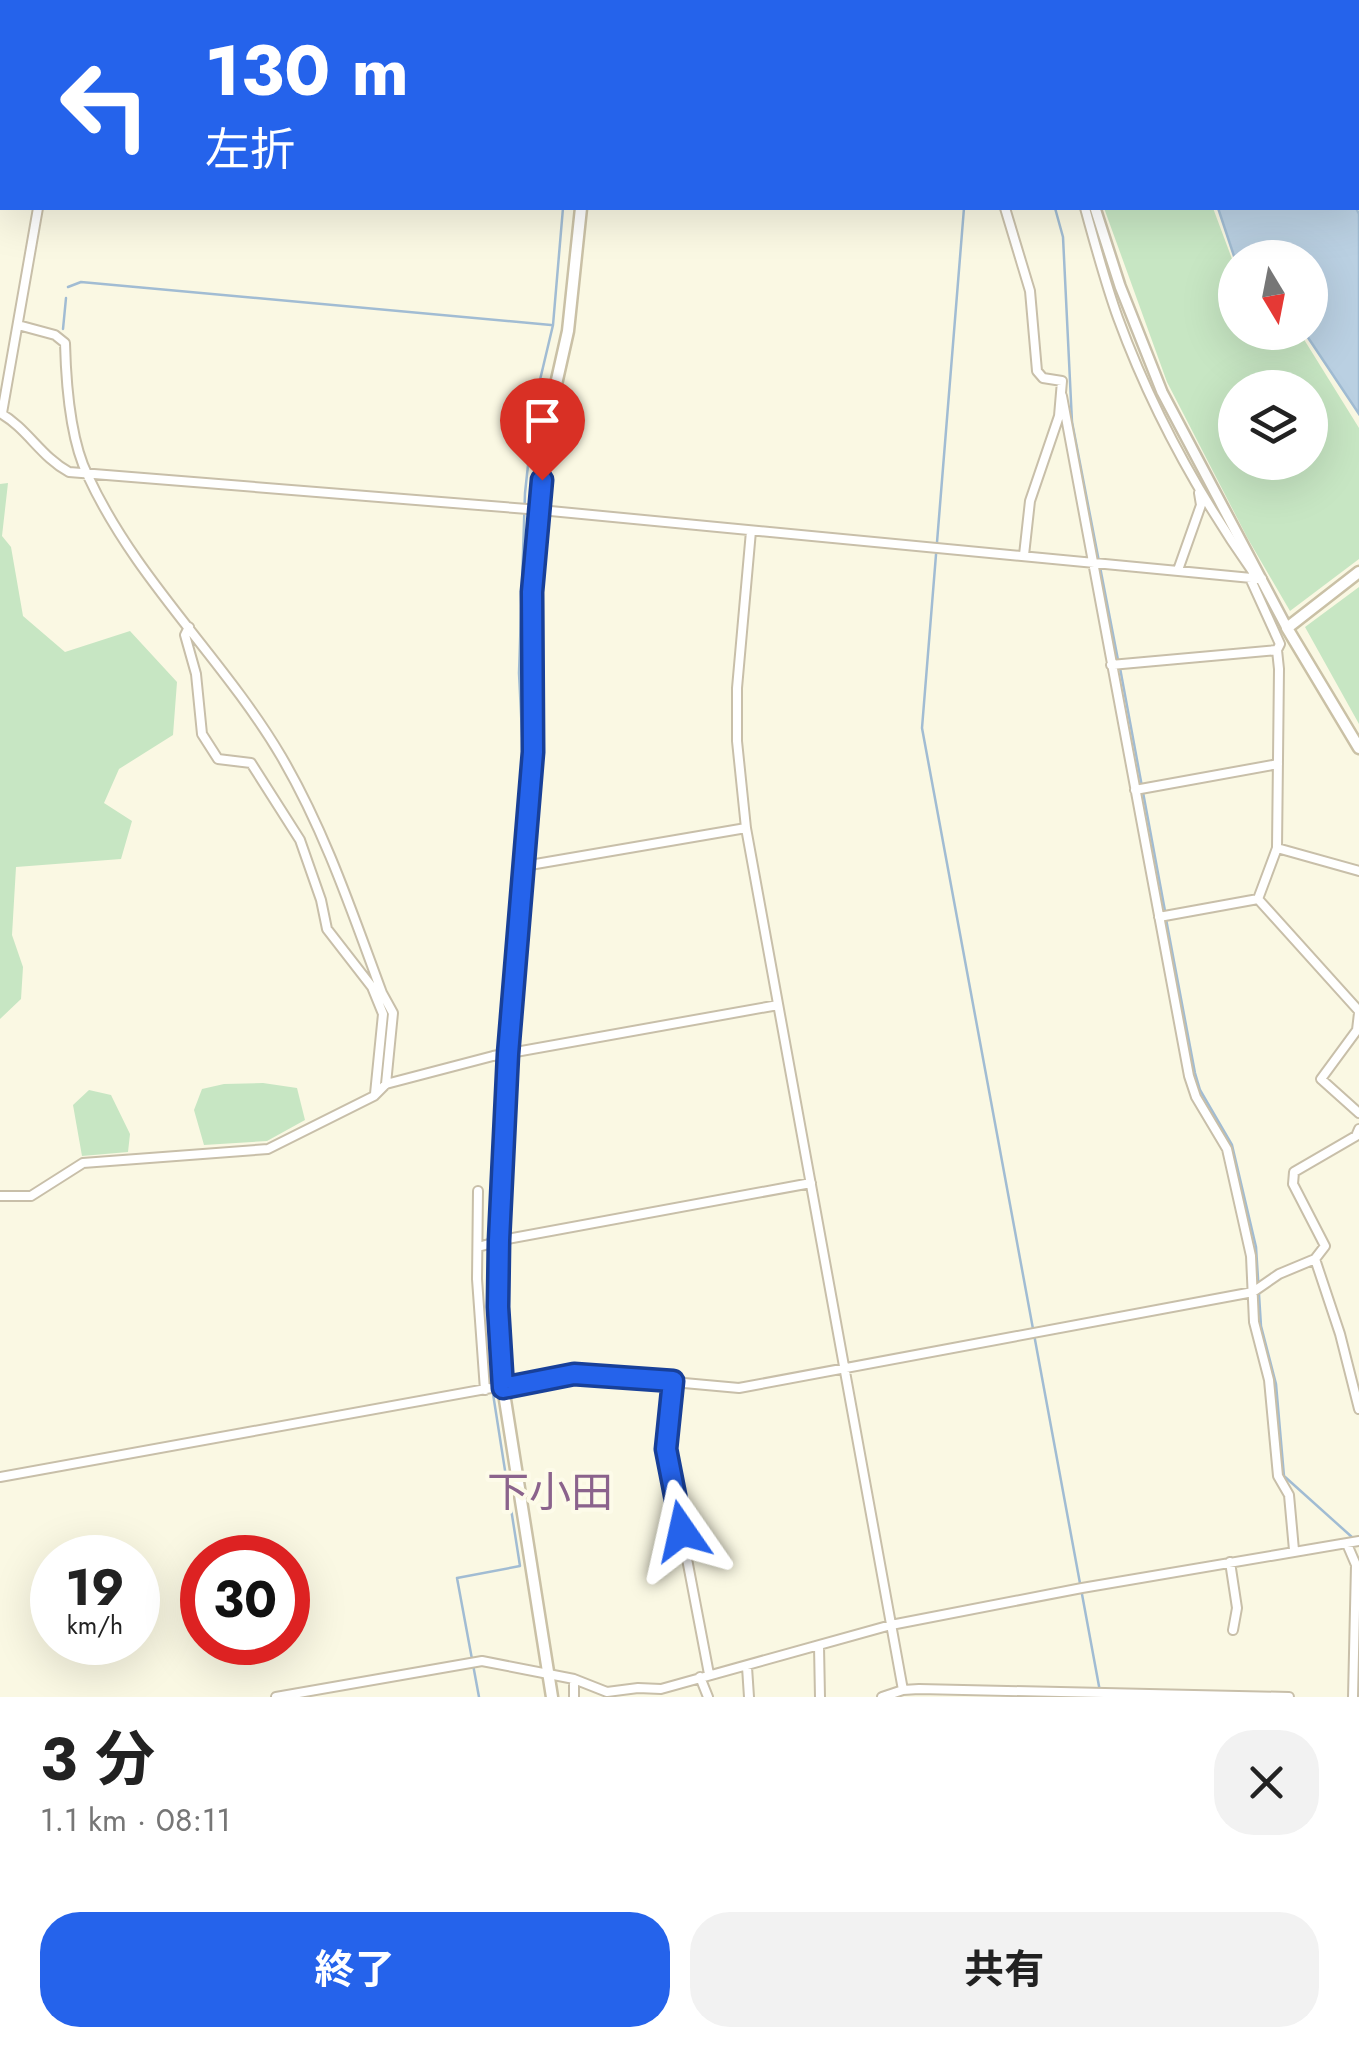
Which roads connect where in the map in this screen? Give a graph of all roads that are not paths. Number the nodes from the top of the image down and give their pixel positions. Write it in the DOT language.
graph roads {
  1 [pos="38,210"];
  2 [pos="580,210"];
  3 [pos="1006,210"];
  4 [pos="1085,210"];
  5 [pos="1096,210"];
  6 [pos="18,325"];
  7 [pos="1062,396"];
  8 [pos="1,413"];
  9 [pos="86,474"];
  10 [pos="1198,486"];
  11 [pos="530,510"];
  12 [pos="752,531"];
  13 [pos="1024,555"];
  14 [pos="1093,562"];
  15 [pos="1178,570"];
  16 [pos="1359,572"];
  17 [pos="1256,579"];
  18 [pos="189,627"];
  19 [pos="1286,628"];
  20 [pos="1277,650"];
  21 [pos="1116,664"];
  22 [pos="1359,748"];
  23 [pos="1278,764"];
  24 [pos="1140,789"];
  25 [pos="746,828"];
  26 [pos="1277,848"];
  27 [pos="524,866"];
  28 [pos="1359,871"];
  29 [pos="1258,899"];
  30 [pos="1163,916"];
  31 [pos="778,1005"];
  32 [pos="1359,1012"];
  33 [pos="501,1055"];
  34 [pos="386,1084"];
  35 [pos="375,1095"];
  36 [pos="1359,1113"];
  37 [pos="1359,1130"];
  38 [pos="810,1183"];
  39 [pos="478,1191"];
  40 [pos="0,1196"];
  41 [pos="499,1240"];
  42 [pos="478,1247"];
  43 [pos="1315,1259"];
  44 [pos="1253,1292"];
  45 [pos="846,1368"];
  46 [pos="673,1381"];
  47 [pos="502,1388"];
  48 [pos="484,1390"];
  49 [pos="1359,1409"];
  50 [pos="0,1477"];
  51 [pos="1352,1542"];
  52 [pos="1294,1550"];
  53 [pos="1230,1562"];
  54 [pos="891,1625"];
  55 [pos="1233,1630"];
  56 [pos="818,1646"];
  57 [pos="747,1667"];
  58 [pos="548,1674"];
  59 [pos="705,1676"];
  60 [pos="574,1679"];
  61 [pos="904,1690"];
  62 [pos="660,1693"];
  63 [pos="947,1694"];
  64 [pos="1225,1696"];
  65 [pos="276,1697"];
  66 [pos="552,1697"];
  67 [pos="574,1697"];
  68 [pos="708,1697"];
  69 [pos="749,1697"];
  70 [pos="820,1697"];
  71 [pos="882,1697"];
  72 [pos="1289,1697"];
  73 [pos="1355,1697"];
  1 -- 6 [label="street"];
  2 -- 11 [label="main road"];
  3 -- 7 [label="street"];
  4 -- 10 [label="street"];
  5 -- 17 [label="street"];
  6 -- 8 [label="street"];
  6 -- 9 [label="street"];
  7 -- 13 [label="street"];
  7 -- 14 [label="street"];
  8 -- 9 [label="street"];
  9 -- 11 [label="street"];
  9 -- 18 [label="street"];
  10 -- 15 [label="street"];
  10 -- 17 [label="street"];
  11 -- 12 [label="street"];
  11 -- 27 [label="main road"];
  12 -- 13 [label="street"];
  12 -- 25 [label="street"];
  13 -- 14 [label="street"];
  14 -- 15 [label="street"];
  14 -- 21 [label="street"];
  15 -- 17 [label="street"];
  16 -- 19 [label="main road"];
  17 -- 19 [label="street"];
  17 -- 20 [label="street"];
  18 -- 34 [label="street"];
  18 -- 35 [label="street"];
  19 -- 22 [label="main road"];
  20 -- 21 [label="street"];
  20 -- 23 [label="street"];
  21 -- 24 [label="street"];
  23 -- 24 [label="street"];
  23 -- 26 [label="street"];
  24 -- 30 [label="street"];
  25 -- 27 [label="street"];
  25 -- 31 [label="street"];
  26 -- 28 [label="street"];
  26 -- 29 [label="street"];
  27 -- 33 [label="main road"];
  29 -- 30 [label="street"];
  29 -- 32 [label="street"];
  30 -- 44 [label="street"];
  31 -- 33 [label="street"];
  31 -- 38 [label="street"];
  32 -- 36 [label="street"];
  33 -- 34 [label="street"];
  33 -- 41 [label="main road"];
  34 -- 35 [label="street"];
  35 -- 40 [label="street"];
  37 -- 43 [label="street"];
  38 -- 41 [label="street"];
  38 -- 45 [label="street"];
  39 -- 42 [label="street"];
  41 -- 42 [label="street"];
  41 -- 47 [label="main road"];
  42 -- 48 [label="street"];
  43 -- 44 [label="street"];
  43 -- 49 [label="street"];
  44 -- 45 [label="street"];
  44 -- 52 [label="street"];
  45 -- 46 [label="street"];
  45 -- 54 [label="street"];
  46 -- 47 [label="street"];
  46 -- 59 [label="street"];
  47 -- 48 [label="street"];
  47 -- 58 [label="main road"];
  48 -- 50 [label="street"];
  51 -- 52 [label="street"];
  51 -- 73 [label="street"];
  52 -- 53 [label="street"];
  53 -- 54 [label="street"];
  53 -- 55 [label="street"];
  54 -- 56 [label="street"];
  54 -- 61 [label="street"];
  56 -- 57 [label="street"];
  56 -- 70 [label="street"];
  57 -- 59 [label="street"];
  57 -- 69 [label="street"];
  58 -- 60 [label="street"];
  58 -- 65 [label="street"];
  58 -- 66 [label="main road"];
  59 -- 62 [label="street"];
  59 -- 68 [label="street"];
  60 -- 62 [label="street"];
  60 -- 67 [label="street"];
  61 -- 63 [label="street"];
  61 -- 71 [label="street"];
  63 -- 64 [label="street"];
  64 -- 72 [label="street"];
}
